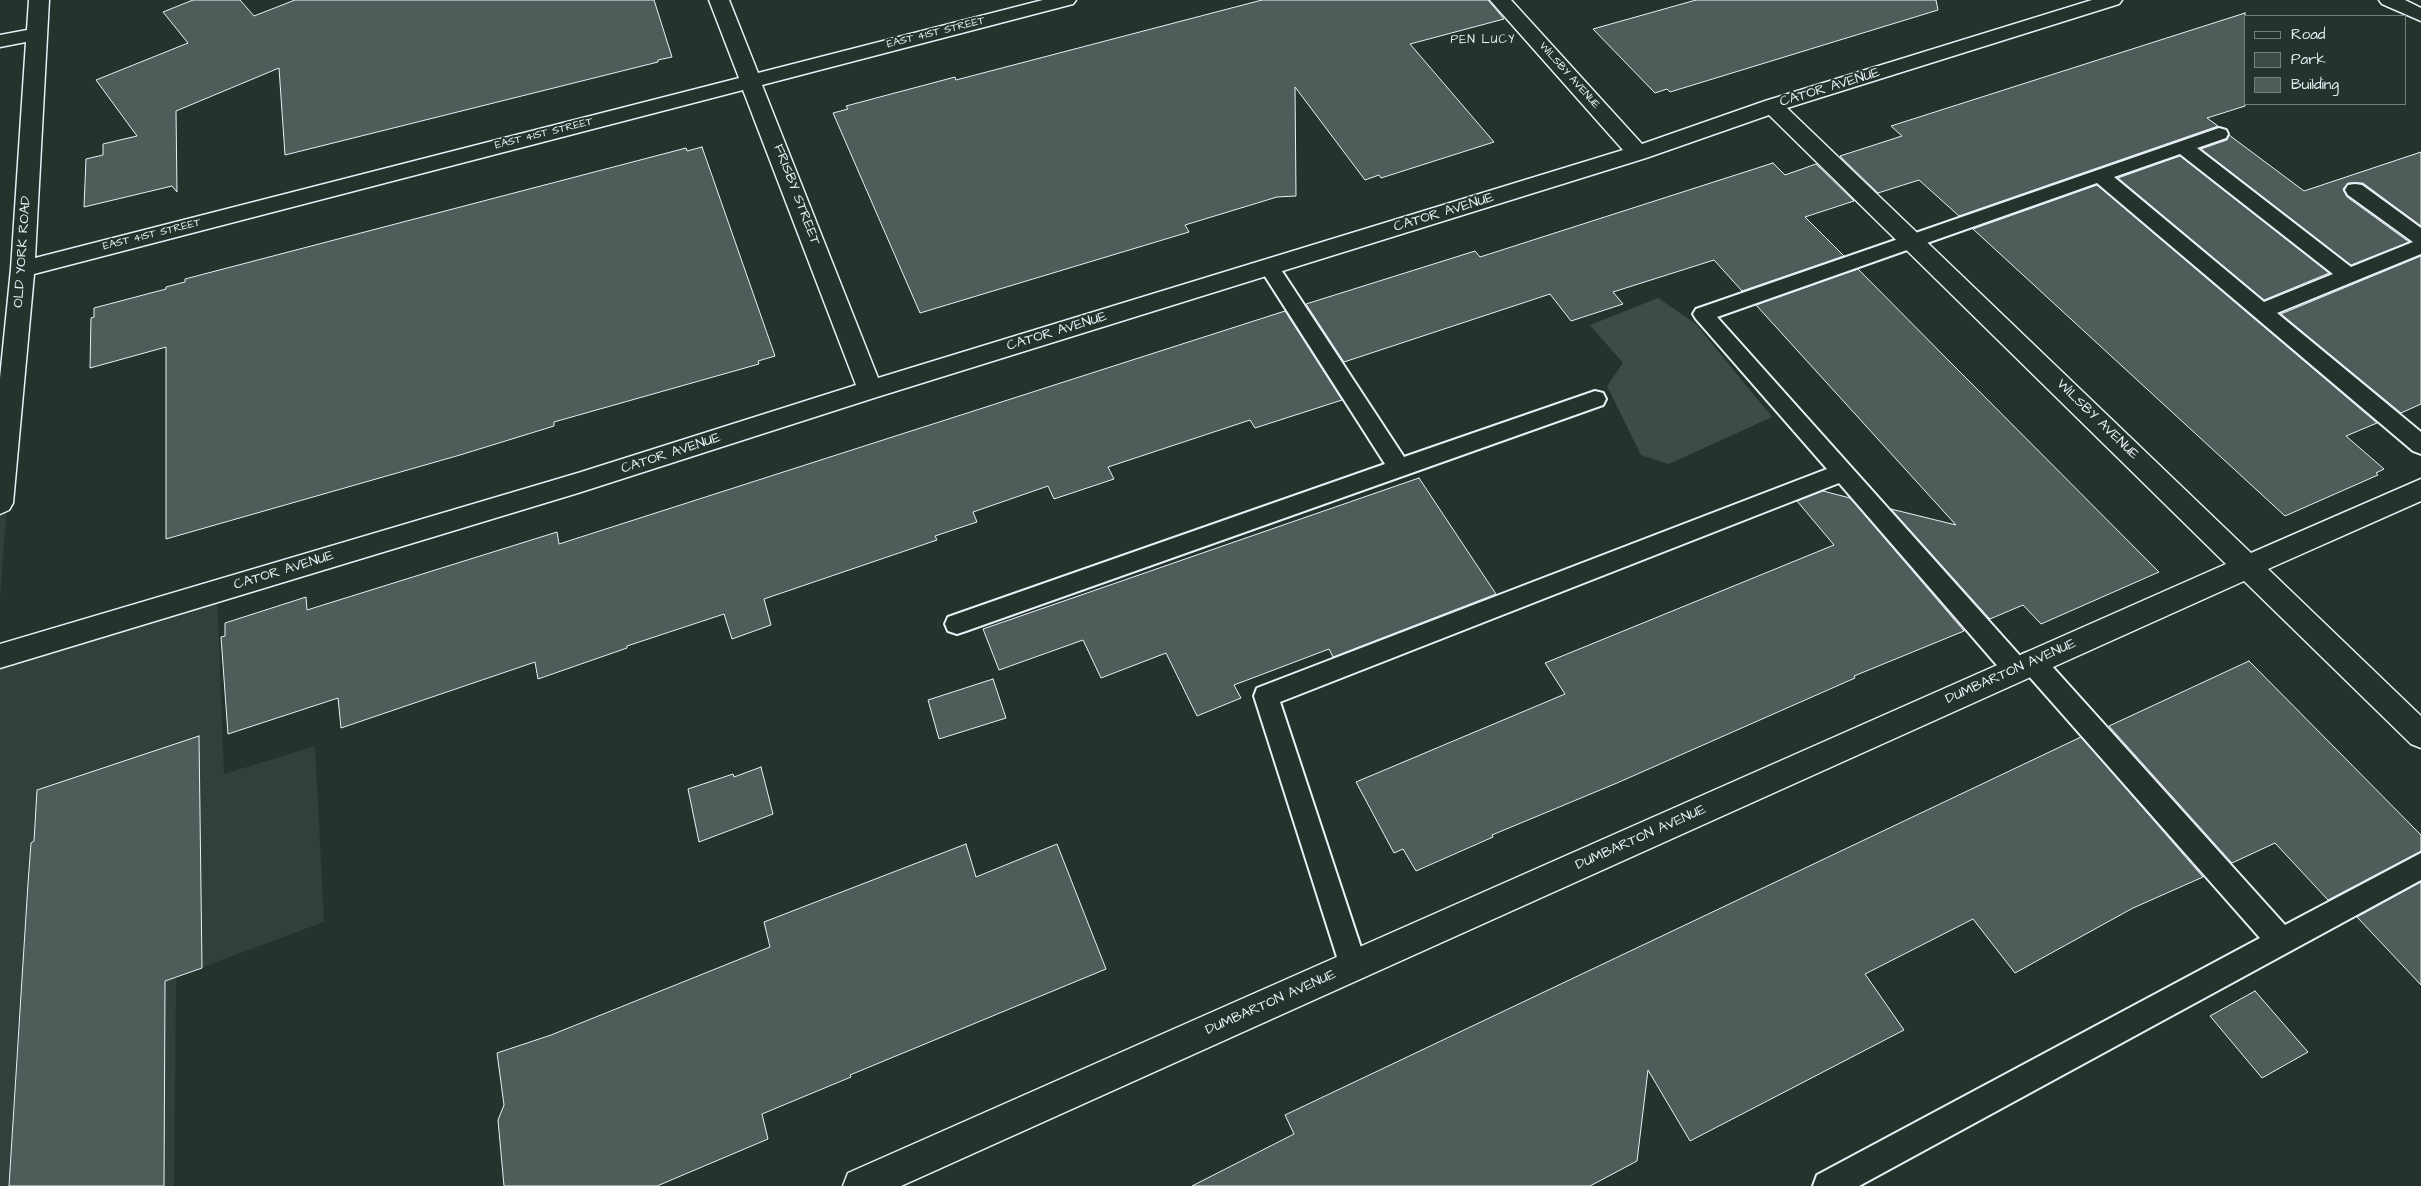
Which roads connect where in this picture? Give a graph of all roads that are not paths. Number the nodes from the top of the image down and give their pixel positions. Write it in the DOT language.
graph roads {
  1 [pos="40,0"];
  2 [pos="719,0"];
  3 [pos="1066,0"];
  4 [pos="1500,0"];
  5 [pos="2112,0"];
  6 [pos="2389,0"];
  7 [pos="2421,15"];
  8 [pos="38,34"];
  9 [pos="0,41"];
  10 [pos="752,80"];
  11 [pos="1772,106"];
  12 [pos="2219,134"];
  13 [pos="2183,147"];
  14 [pos="1638,153"];
  15 [pos="2100,176"];
  16 [pos="2355,190"];
  17 [pos="2421,238"];
  18 [pos="1912,241"];
  19 [pos="2421,246"];
  20 [pos="1269,266"];
  21 [pos="23,269"];
  22 [pos="2349,276"];
  23 [pos="2262,311"];
  24 [pos="6,380"];
  25 [pos="870,390"];
  26 [pos="1595,399"];
  27 [pos="2421,445"];
  28 [pos="1399,468"];
  29 [pos="1844,472"];
  30 [pos="2421,489"];
  31 [pos="0,503"];
  32 [pos="2248,567"];
  33 [pos="957,624"];
  34 [pos="0,656"];
  35 [pos="2025,666"];
  36 [pos="2421,735"];
  37 [pos="2421,866"];
  38 [pos="2282,942"];
  39 [pos="1353,966"];
  40 [pos="861,1186"];
  41 [pos="1828,1186"];
  1 -- 8 [label="street, OLD YORK ROAD"];
  2 -- 10 [label="street, FRISBY STREET"];
  3 -- 10 [label="street, EAST 41ST STREET"];
  4 -- 14 [label="street, WILSBY AVENUE"];
  5 -- 11 [label="street, CATOR AVENUE"];
  6 -- 7 [label="street"];
  8 -- 9 [label="street"];
  8 -- 21 [label="street, OLD YORK ROAD"];
  10 -- 21 [label="street, EAST 41ST STREET"];
  10 -- 25 [label="street, FRISBY STREET"];
  11 -- 14 [label="street, CATOR AVENUE"];
  11 -- 18 [label="street, WILSBY AVENUE"];
  12 -- 13 [label="lane"];
  13 -- 15 [label="lane"];
  13 -- 22 [label="lane"];
  14 -- 20 [label="street, CATOR AVENUE"];
  15 -- 18 [label="lane"];
  15 -- 23 [label="lane"];
  16 -- 17 [label="lane"];
  18 -- 29 [label="lane"];
  18 -- 32 [label="street, WILSBY AVENUE"];
  19 -- 22 [label="lane"];
  20 -- 25 [label="street, CATOR AVENUE"];
  20 -- 28 [label="lane"];
  21 -- 24 [label="street, OLD YORK ROAD"];
  22 -- 23 [label="lane"];
  23 -- 27 [label="lane"];
  24 -- 31 [label="street, OLD YORK ROAD"];
  25 -- 34 [label="street, CATOR AVENUE"];
  26 -- 28 [label="lane"];
  28 -- 33 [label="lane"];
  29 -- 35 [label="lane"];
  29 -- 39 [label="lane"];
  30 -- 32 [label="street, DUMBARTON AVENUE"];
  32 -- 35 [label="street, DUMBARTON AVENUE"];
  32 -- 36 [label="street, WILSBY AVENUE"];
  35 -- 38 [label="lane"];
  35 -- 39 [label="street, DUMBARTON AVENUE"];
  37 -- 38 [label="lane"];
  38 -- 41 [label="lane"];
  39 -- 40 [label="street, DUMBARTON AVENUE"];
}
